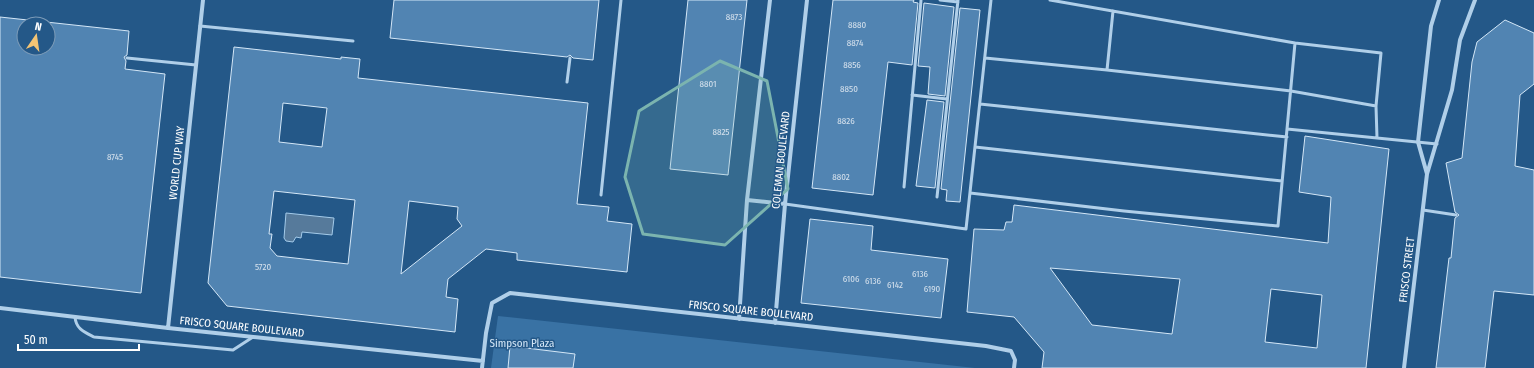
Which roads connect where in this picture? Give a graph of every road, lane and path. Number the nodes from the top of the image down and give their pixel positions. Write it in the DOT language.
graph roads {
  1 [pos="203,0"];
  2 [pos="621,0"];
  3 [pos="770,0"];
  4 [pos="807,0"];
  5 [pos="920,0"];
  6 [pos="940,0"];
  7 [pos="991,0"];
  8 [pos="1050,0"];
  9 [pos="1439,0"];
  10 [pos="1475,0"];
  11 [pos="958,1"];
  12 [pos="1113,11"];
  13 [pos="200,26"];
  14 [pos="353,41"];
  15 [pos="1295,43"];
  16 [pos="127,58"];
  17 [pos="570,58"];
  18 [pos="985,58"];
  19 [pos="196,65"];
  20 [pos="1107,70"];
  21 [pos="567,82"];
  22 [pos="1291,91"];
  23 [pos="912,95"];
  24 [pos="947,99"];
  25 [pos="980,104"];
  26 [pos="1376,106"];
  27 [pos="1288,129"];
  28 [pos="1287,137"];
  29 [pos="1377,138"];
  30 [pos="1418,142"];
  31 [pos="1437,144"];
  32 [pos="975,148"];
  33 [pos="1428,174"];
  34 [pos="1282,181"];
  35 [pos="904,187"];
  36 [pos="970,193"];
  37 [pos="601,195"];
  38 [pos="937,197"];
  39 [pos="748,200"];
  40 [pos="785,204"];
  41 [pos="1423,210"];
  42 [pos="1456,215"];
  43 [pos="0,308"];
  44 [pos="75,317"];
  45 [pos="739,319"];
  46 [pos="775,323"];
  47 [pos="168,328"];
  48 [pos="253,337"];
  49 [pos="483,361"];
  50 [pos="482,368"];
  51 [pos="1014,368"];
  52 [pos="1404,368"];
  1 -- 13 [label="street, WORLD CUP WAY"];
  2 -- 37 [label="lane"];
  3 -- 39 [label="street"];
  4 -- 40 [label="street, COLEMAN BOULEVARD"];
  5 -- 23 [label="lane"];
  6 -- 11 [label="lane"];
  7 -- 18 [label="lane"];
  8 -- 12 [label="lane"];
  9 -- 30 [label="street, FRISCO STREET"];
  10 -- 31 [label="street, FRISCO STREET"];
  11 -- 24 [label="lane"];
  12 -- 15 [label="lane"];
  12 -- 20 [label="lane"];
  13 -- 14 [label="lane"];
  13 -- 19 [label="street, WORLD CUP WAY"];
  15 -- 22 [label="lane"];
  15 -- 26 [label="lane"];
  16 -- 19 [label="lane"];
  17 -- 21 [label="lane"];
  18 -- 20 [label="lane"];
  18 -- 25 [label="lane"];
  19 -- 47 [label="street, WORLD CUP WAY"];
  20 -- 22 [label="lane"];
  22 -- 26 [label="lane"];
  22 -- 27 [label="lane"];
  23 -- 24 [label="lane"];
  23 -- 35 [label="lane"];
  24 -- 38 [label="lane"];
  25 -- 28 [label="lane"];
  25 -- 32 [label="lane"];
  26 -- 29 [label="lane"];
  27 -- 28 [label="lane"];
  27 -- 29 [label="lane"];
  28 -- 34 [label="lane"];
  29 -- 30 [label="lane"];
  30 -- 31 [label="lane"];
  30 -- 33 [label="street, FRISCO STREET"];
  31 -- 33 [label="street, FRISCO STREET"];
  32 -- 34 [label="lane"];
  32 -- 36 [label="lane"];
  33 -- 41 [label="street, FRISCO STREET"];
  34 -- 36 [label="lane"];
  36 -- 40 [label="lane"];
  39 -- 40 [label="street"];
  39 -- 45 [label="street"];
  40 -- 46 [label="street, COLEMAN BOULEVARD"];
  41 -- 42 [label="lane"];
  41 -- 52 [label="street, FRISCO STREET"];
  43 -- 44 [label="street, FRISCO SQUARE BOULEVARD"];
  44 -- 47 [label="street, FRISCO SQUARE BOULEVARD"];
  44 -- 48 [label="lane"];
  45 -- 46 [label="street, FRISCO SQUARE BOULEVARD"];
  45 -- 49 [label="street, FRISCO SQUARE BOULEVARD"];
  46 -- 51 [label="street, FRISCO SQUARE BOULEVARD"];
  47 -- 48 [label="street, FRISCO SQUARE BOULEVARD"];
  48 -- 49 [label="street, FRISCO SQUARE BOULEVARD"];
  49 -- 50 [label="street"];
}
